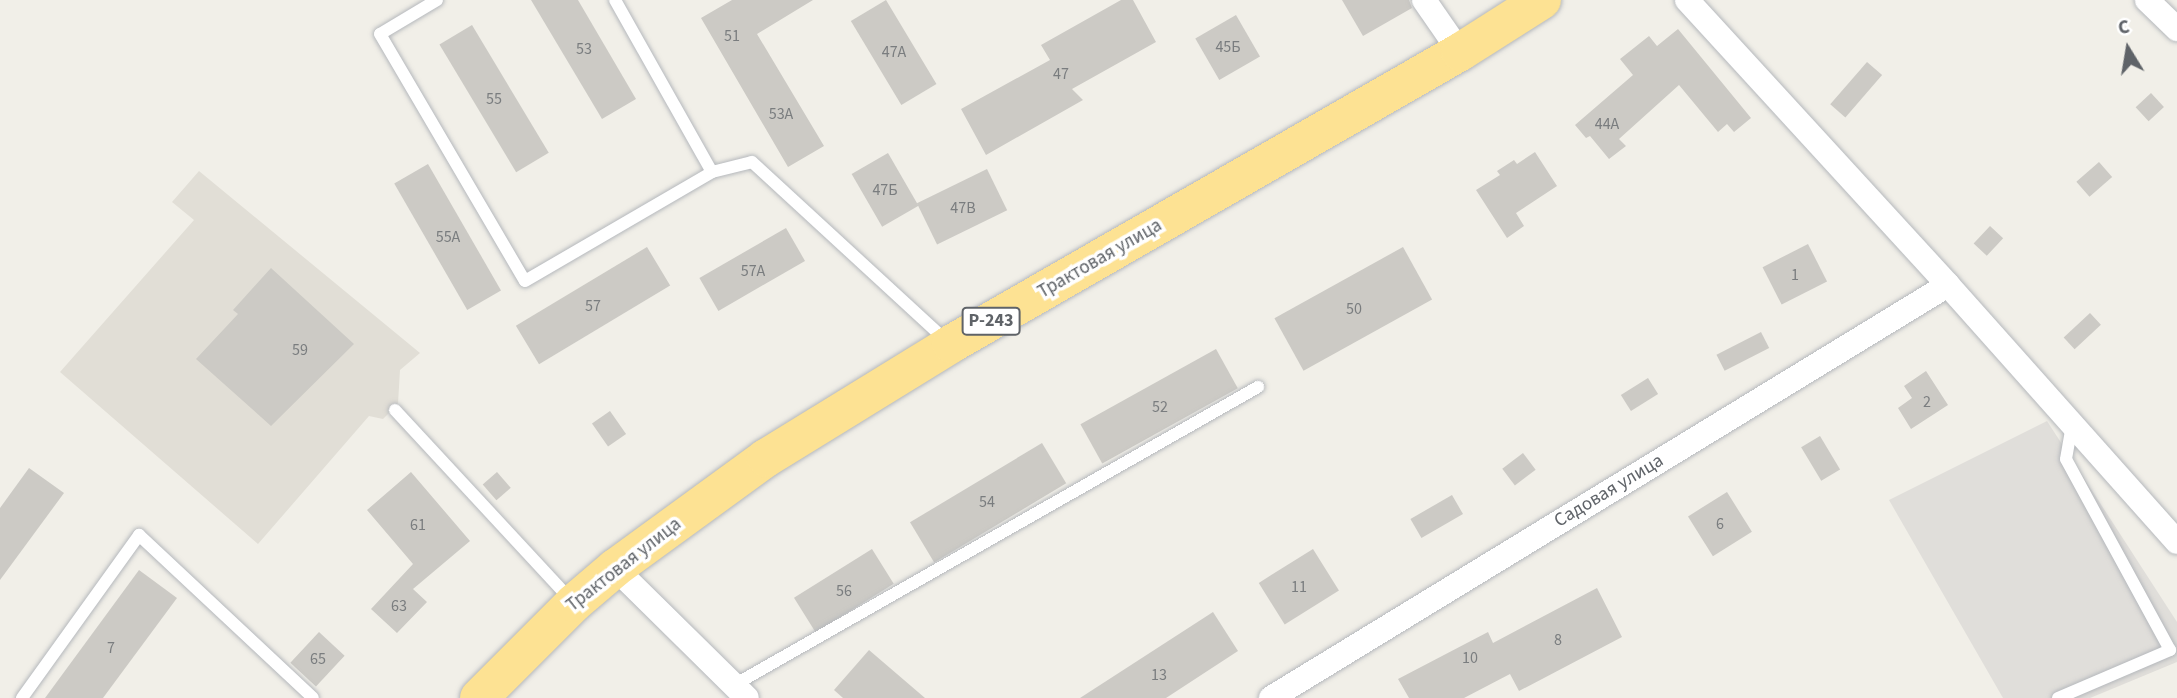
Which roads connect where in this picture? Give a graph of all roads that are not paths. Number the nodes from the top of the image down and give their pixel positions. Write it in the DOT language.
graph roads {
  1 [pos="437,0"];
  2 [pos="615,0"];
  3 [pos="1424,0"];
  4 [pos="1542,0"];
  5 [pos="1687,0"];
  6 [pos="2147,0"];
  7 [pos="2177,29"];
  8 [pos="1460,52"];
  9 [pos="712,172"];
  10 [pos="1948,285"];
  11 [pos="951,345"];
  12 [pos="1258,387"];
  13 [pos="395,410"];
  14 [pos="2072,424"];
  15 [pos="2177,542"];
  16 [pos="615,568"];
  17 [pos="574,603"];
  18 [pos="740,692"];
  19 [pos="22,698"];
  20 [pos="313,698"];
  21 [pos="480,698"];
  22 [pos="1270,698"];
  23 [pos="2058,698"];
  1 -- 9 [label="lane"];
  2 -- 9 [label="lane"];
  3 -- 8 [label="street"];
  4 -- 8 [label="highway, Трактовая улица / Р-243"];
  5 -- 10 [label="street"];
  6 -- 7 [label="street"];
  8 -- 11 [label="highway, Трактовая улица / Р-243"];
  9 -- 11 [label="lane"];
  10 -- 14 [label="street"];
  10 -- 22 [label="street, Садовая улица"];
  11 -- 16 [label="highway, Трактовая улица / Р-243"];
  12 -- 18 [label="lane"];
  13 -- 17 [label="lane"];
  14 -- 15 [label="street"];
  14 -- 23 [label="lane"];
  16 -- 17 [label="highway, Трактовая улица / Р-243"];
  16 -- 18 [label="street"];
  17 -- 21 [label="highway, Трактовая улица / Р-243"];
  19 -- 20 [label="lane"];
}
